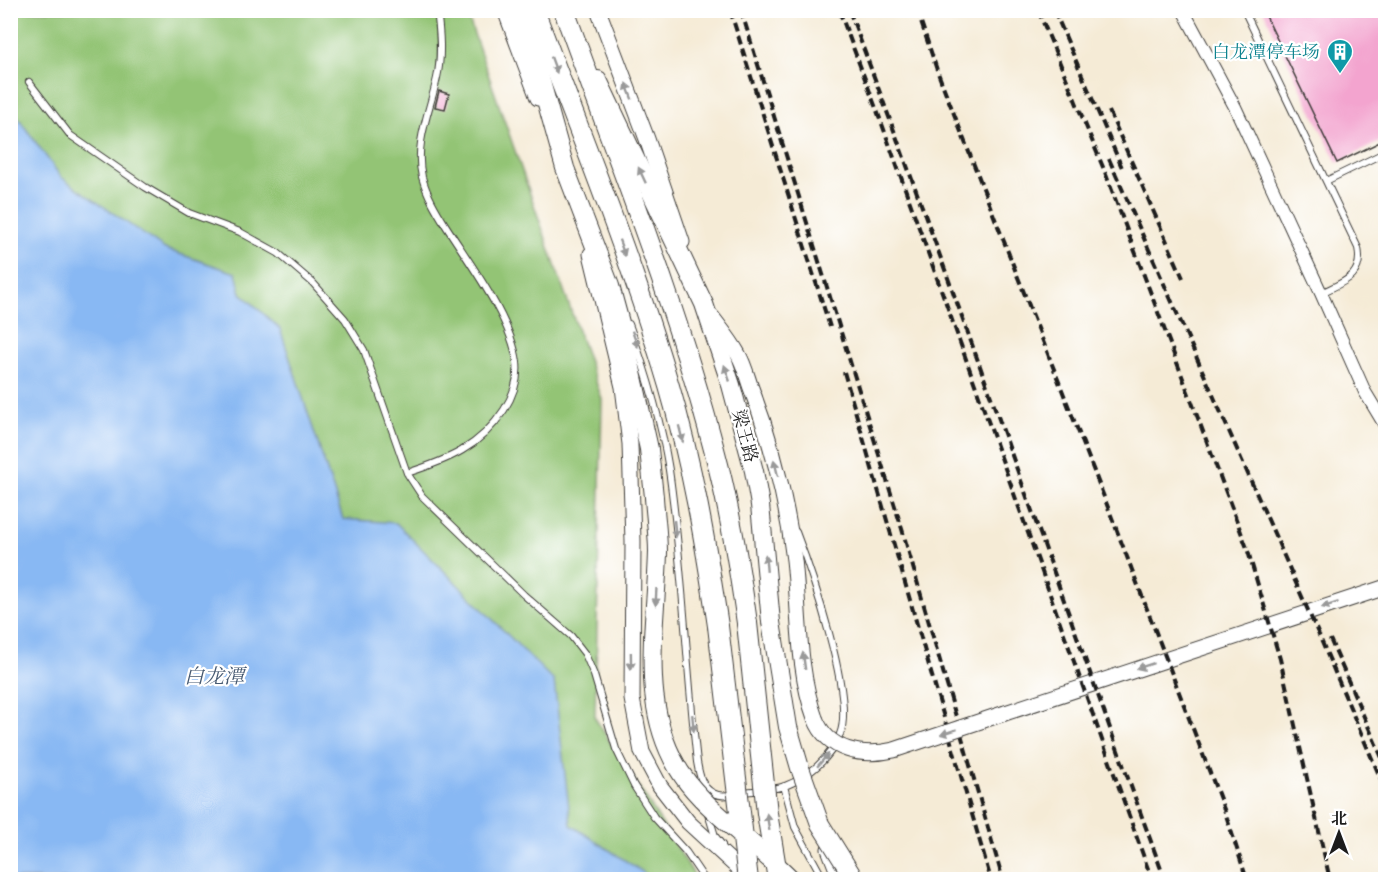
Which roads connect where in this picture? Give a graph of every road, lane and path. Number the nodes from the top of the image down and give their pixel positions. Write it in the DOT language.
graph roads {
  1 [pos="437,10"];
  2 [pos="505,10"];
  3 [pos="521,10"];
  4 [pos="534,10"];
  5 [pos="564,10"];
  6 [pos="598,10"];
  7 [pos="1183,10"];
  8 [pos="1244,10"];
  9 [pos="29,82"];
  10 [pos="1386,152"];
  11 [pos="565,168"];
  12 [pos="1326,181"];
  13 [pos="609,286"];
  14 [pos="1321,293"];
  15 [pos="704,304"];
  16 [pos="1386,427"];
  17 [pos="407,472"];
  18 [pos="782,495"];
  19 [pos="1386,587"];
  20 [pos="701,780"];
  21 [pos="784,786"];
  22 [pos="819,824"];
  23 [pos="705,879"];
  24 [pos="751,879"];
  25 [pos="778,879"];
  26 [pos="792,879"];
  27 [pos="824,879"];
  28 [pos="841,879"];
  29 [pos="855,879"];
  1 -- 17 [label="lane"];
  2 -- 11 [label="street"];
  3 -- 11 [label="main road"];
  4 -- 24 [label="main road, one-way, bridge"];
  15 -- 5 [label="main road, 梁王路, one-way"];
  25 -- 5 [label="main road, 梁王路, one-way, bridge"];
  15 -- 6 [label="street, one-way"];
  7 -- 14 [label="street"];
  8 -- 12 [label="lane"];
  9 -- 17 [label="lane"];
  10 -- 12 [label="lane"];
  11 -- 13 [label="main road"];
  11 -- 24 [label="street, one-way"];
  12 -- 14 [label="lane"];
  13 -- 20 [label="lane, one-way"];
  13 -- 26 [label="main road, one-way, bridge"];
  14 -- 16 [label="street"];
  18 -- 15 [label="street, one-way"];
  22 -- 15 [label="main road, 梁王路, one-way, bridge"];
  17 -- 23 [label="lane"];
  19 -- 18 [label="street, one-way, bridge"];
  21 -- 18 [label="lane, one-way"];
  20 -- 21 [label="lane"];
  20 -- 24 [label="lane"];
  21 -- 27 [label="lane"];
  22 -- 28 [label="street, bridge"];
  22 -- 29 [label="main road, 梁王路, bridge"];
}
